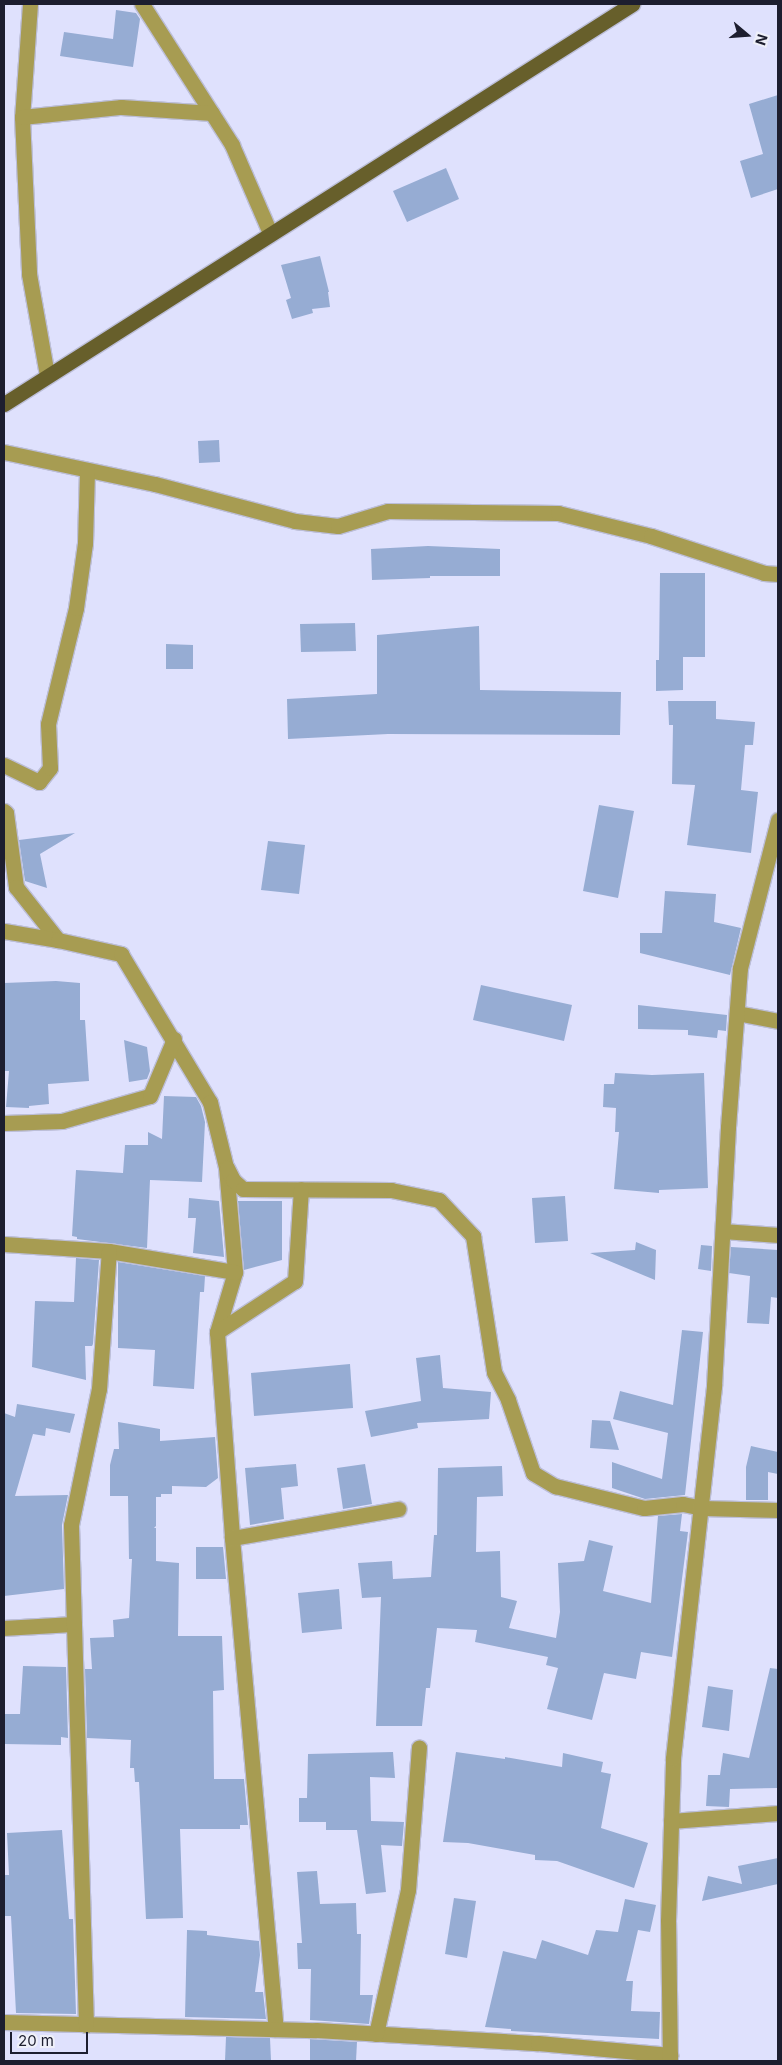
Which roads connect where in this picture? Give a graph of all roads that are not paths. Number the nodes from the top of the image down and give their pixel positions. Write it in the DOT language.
graph roads {
  1 [pos="30,4"];
  2 [pos="142,4"];
  3 [pos="632,4"];
  4 [pos="212,113"];
  5 [pos="22,117"];
  6 [pos="270,233"];
  7 [pos="47,376"];
  8 [pos="4,404"];
  9 [pos="4,452"];
  10 [pos="87,470"];
  11 [pos="778,574"];
  12 [pos="4,765"];
  13 [pos="4,811"];
  14 [pos="778,820"];
  15 [pos="4,931"];
  16 [pos="58,940"];
  17 [pos="737,1013"];
  18 [pos="778,1020"];
  19 [pos="174,1039"];
  20 [pos="4,1123"];
  21 [pos="226,1167"];
  22 [pos="302,1189"];
  23 [pos="723,1231"];
  24 [pos="778,1235"];
  25 [pos="4,1244"];
  26 [pos="109,1251"];
  27 [pos="236,1272"];
  28 [pos="217,1332"];
  29 [pos="702,1508"];
  30 [pos="398,1509"];
  31 [pos="778,1510"];
  32 [pos="232,1538"];
  33 [pos="74,1624"];
  34 [pos="4,1628"];
  35 [pos="419,1747"];
  36 [pos="778,1813"];
  37 [pos="671,1821"];
  38 [pos="4,2022"];
  39 [pos="86,2024"];
  40 [pos="276,2029"];
  41 [pos="376,2034"];
  42 [pos="670,2058"];
  1 -- 5 [label="street"];
  2 -- 4 [label="street"];
  3 -- 6 [label="main road"];
  4 -- 5 [label="street"];
  4 -- 6 [label="street"];
  5 -- 7 [label="street"];
  6 -- 7 [label="main road"];
  7 -- 8 [label="main road"];
  9 -- 10 [label="street"];
  10 -- 11 [label="street"];
  10 -- 12 [label="street"];
  13 -- 16 [label="street"];
  14 -- 17 [label="street"];
  15 -- 16 [label="street"];
  16 -- 19 [label="street"];
  17 -- 18 [label="street"];
  17 -- 23 [label="street"];
  19 -- 20 [label="street"];
  19 -- 21 [label="street"];
  21 -- 22 [label="street"];
  21 -- 27 [label="street"];
  22 -- 28 [label="street"];
  22 -- 29 [label="street"];
  23 -- 24 [label="street"];
  23 -- 29 [label="street"];
  25 -- 26 [label="street"];
  26 -- 27 [label="street"];
  26 -- 33 [label="street"];
  27 -- 28 [label="street"];
  28 -- 32 [label="street"];
  29 -- 31 [label="street"];
  29 -- 37 [label="street"];
  30 -- 32 [label="street"];
  32 -- 40 [label="street"];
  33 -- 34 [label="street"];
  33 -- 39 [label="street"];
  35 -- 41 [label="street"];
  36 -- 37 [label="street"];
  37 -- 42 [label="street"];
  38 -- 39 [label="street"];
  39 -- 40 [label="street"];
  40 -- 41 [label="street"];
  41 -- 42 [label="street"];
}
